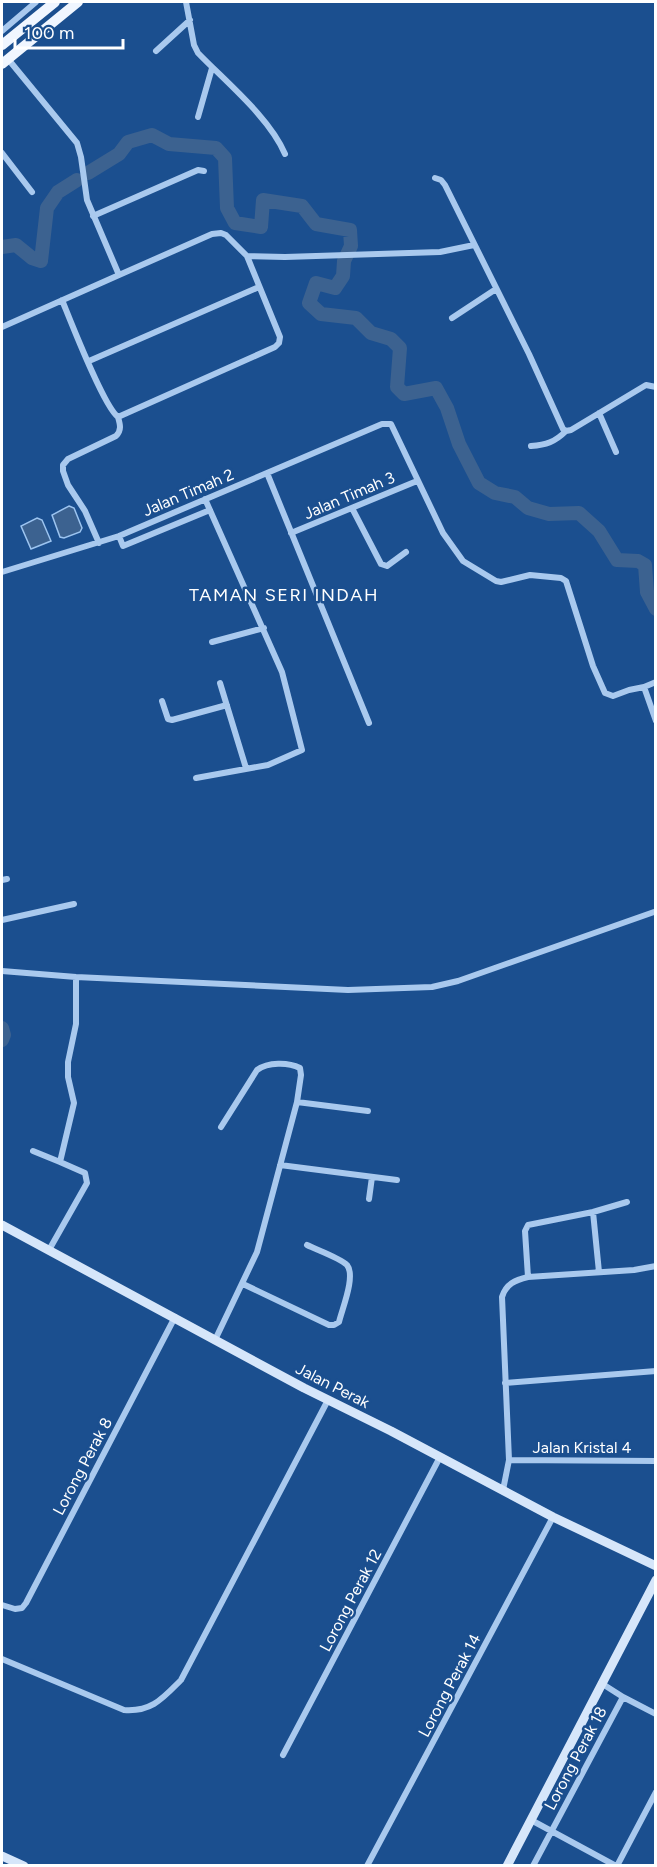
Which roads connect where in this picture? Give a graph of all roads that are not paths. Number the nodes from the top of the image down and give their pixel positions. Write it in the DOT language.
graph roads {
  1 [pos="36,2"];
  2 [pos="55,2"];
  3 [pos="78,2"];
  4 [pos="186,2"];
  5 [pos="190,20"];
  6 [pos="2,31"];
  7 [pos="2,45"];
  8 [pos="156,51"];
  9 [pos="5,61"];
  10 [pos="212,68"];
  11 [pos="198,117"];
  12 [pos="2,153"];
  13 [pos="285,154"];
  14 [pos="204,171"];
  15 [pos="435,178"];
  16 [pos="32,192"];
  17 [pos="93,216"];
  18 [pos="474,245"];
  19 [pos="247,256"];
  20 [pos="119,275"];
  21 [pos="259,286"];
  22 [pos="496,289"];
  23 [pos="62,300"];
  24 [pos="452,318"];
  25 [pos="2,327"];
  26 [pos="89,361"];
  27 [pos="656,387"];
  28 [pos="599,414"];
  29 [pos="118,417"];
  30 [pos="566,431"];
  31 [pos="531,446"];
  32 [pos="616,452"];
  33 [pos="267,473"];
  34 [pos="417,481"];
  35 [pos="206,499"];
  36 [pos="352,508"];
  37 [pos="210,510"];
  38 [pos="291,533"];
  39 [pos="119,536"];
  40 [pos="99,543"];
  41 [pos="406,552"];
  42 [pos="2,572"];
  43 [pos="264,628"];
  44 [pos="212,642"];
  45 [pos="656,681"];
  46 [pos="220,683"];
  47 [pos="644,687"];
  48 [pos="162,701"];
  49 [pos="227,705"];
  50 [pos="656,721"];
  51 [pos="369,723"];
  52 [pos="246,768"];
  53 [pos="196,778"];
  54 [pos="74,904"];
  55 [pos="655,910"];
  56 [pos="2,920"];
  57 [pos="2,971"];
  58 [pos="76,977"];
  59 [pos="297,1102"];
  60 [pos="368,1111"];
  61 [pos="221,1127"];
  62 [pos="33,1152"];
  63 [pos="60,1162"];
  64 [pos="280,1165"];
  65 [pos="372,1177"];
  66 [pos="397,1180"];
  67 [pos="369,1199"];
  68 [pos="627,1202"];
  69 [pos="592,1212"];
  70 [pos="2,1225"];
  71 [pos="307,1245"];
  72 [pos="49,1250"];
  73 [pos="656,1266"];
  74 [pos="598,1272"];
  75 [pos="528,1277"];
  76 [pos="243,1284"];
  77 [pos="175,1317"];
  78 [pos="215,1340"];
  79 [pos="656,1371"];
  80 [pos="505,1383"];
  81 [pos="328,1400"];
  82 [pos="440,1457"];
  83 [pos="509,1460"];
  84 [pos="656,1461"];
  85 [pos="503,1490"];
  86 [pos="553,1516"];
  87 [pos="656,1566"];
  88 [pos="656,1580"];
  89 [pos="2,1605"];
  90 [pos="2,1659"];
  91 [pos="602,1683"];
  92 [pos="622,1697"];
  93 [pos="656,1714"];
  94 [pos="284,1755"];
  95 [pos="656,1792"];
  96 [pos="531,1820"];
  97 [pos="552,1831"];
  98 [pos="2,1856"];
  99 [pos="24,1866"];
  100 [pos="367,1866"];
  101 [pos="507,1866"];
  102 [pos="533,1866"];
  103 [pos="616,1866"];
  1 -- 6 [label="street"];
  2 -- 7 [label="main road"];
  3 -- 9 [label="main road"];
  4 -- 5 [label="street"];
  5 -- 8 [label="street"];
  5 -- 10 [label="street"];
  9 -- 17 [label="street"];
  10 -- 11 [label="street"];
  10 -- 13 [label="street"];
  12 -- 16 [label="street"];
  14 -- 17 [label="street"];
  15 -- 18 [label="street"];
  17 -- 20 [label="street"];
  18 -- 19 [label="street"];
  18 -- 22 [label="street"];
  19 -- 20 [label="street"];
  19 -- 21 [label="street"];
  20 -- 23 [label="street"];
  21 -- 26 [label="street"];
  21 -- 29 [label="street"];
  22 -- 24 [label="street"];
  22 -- 30 [label="street"];
  23 -- 25 [label="street"];
  23 -- 26 [label="street"];
  26 -- 29 [label="street"];
  27 -- 28 [label="street"];
  28 -- 30 [label="street"];
  28 -- 32 [label="street"];
  29 -- 40 [label="street"];
  30 -- 31 [label="street"];
  33 -- 34 [label="street, Jalan Timah 2"];
  33 -- 35 [label="street, Jalan Timah 2"];
  33 -- 38 [label="street"];
  34 -- 36 [label="street, Jalan Timah 3"];
  34 -- 47 [label="street"];
  35 -- 37 [label="street"];
  35 -- 39 [label="street, Jalan Timah 2"];
  36 -- 38 [label="street, Jalan Timah 3"];
  36 -- 41 [label="street"];
  37 -- 39 [label="street"];
  37 -- 43 [label="street"];
  38 -- 51 [label="street"];
  39 -- 40 [label="street, Jalan Timah 2"];
  40 -- 42 [label="street, Jalan Timah 2"];
  43 -- 44 [label="street"];
  43 -- 52 [label="street"];
  45 -- 47 [label="street"];
  46 -- 49 [label="street"];
  47 -- 50 [label="street"];
  48 -- 49 [label="street"];
  49 -- 52 [label="street"];
  52 -- 53 [label="street"];
  54 -- 56 [label="street"];
  55 -- 58 [label="street"];
  57 -- 58 [label="street"];
  58 -- 63 [label="street"];
  59 -- 60 [label="street"];
  59 -- 61 [label="street"];
  59 -- 64 [label="street"];
  62 -- 63 [label="street"];
  63 -- 72 [label="street"];
  64 -- 65 [label="street"];
  64 -- 76 [label="street"];
  65 -- 66 [label="street"];
  65 -- 67 [label="street"];
  68 -- 69 [label="street"];
  69 -- 74 [label="street"];
  69 -- 75 [label="street"];
  70 -- 72 [label="street, Jalan Perak"];
  71 -- 76 [label="street"];
  72 -- 77 [label="street, Jalan Perak"];
  73 -- 74 [label="street"];
  74 -- 75 [label="street"];
  75 -- 80 [label="street"];
  76 -- 78 [label="street"];
  77 -- 78 [label="street, Jalan Perak"];
  77 -- 89 [label="street, Lorong Perak 8"];
  78 -- 81 [label="street, Jalan Perak"];
  79 -- 80 [label="street"];
  80 -- 83 [label="street"];
  81 -- 82 [label="street, Jalan Perak"];
  81 -- 90 [label="street"];
  82 -- 85 [label="street, Jalan Perak"];
  82 -- 94 [label="street, Lorong Perak 12"];
  83 -- 84 [label="street, Jalan Kristal 4"];
  83 -- 85 [label="street"];
  85 -- 86 [label="street, Jalan Perak"];
  86 -- 87 [label="street, Jalan Perak"];
  86 -- 100 [label="street, Lorong Perak 14"];
  88 -- 91 [label="street"];
  91 -- 92 [label="street"];
  91 -- 96 [label="street"];
  92 -- 93 [label="street"];
  92 -- 97 [label="street, Lorong Perak 18"];
  95 -- 103 [label="street"];
  96 -- 97 [label="street"];
  96 -- 101 [label="street"];
  97 -- 102 [label="street, Lorong Perak 18"];
  97 -- 103 [label="street"];
  98 -- 99 [label="street"];
}
